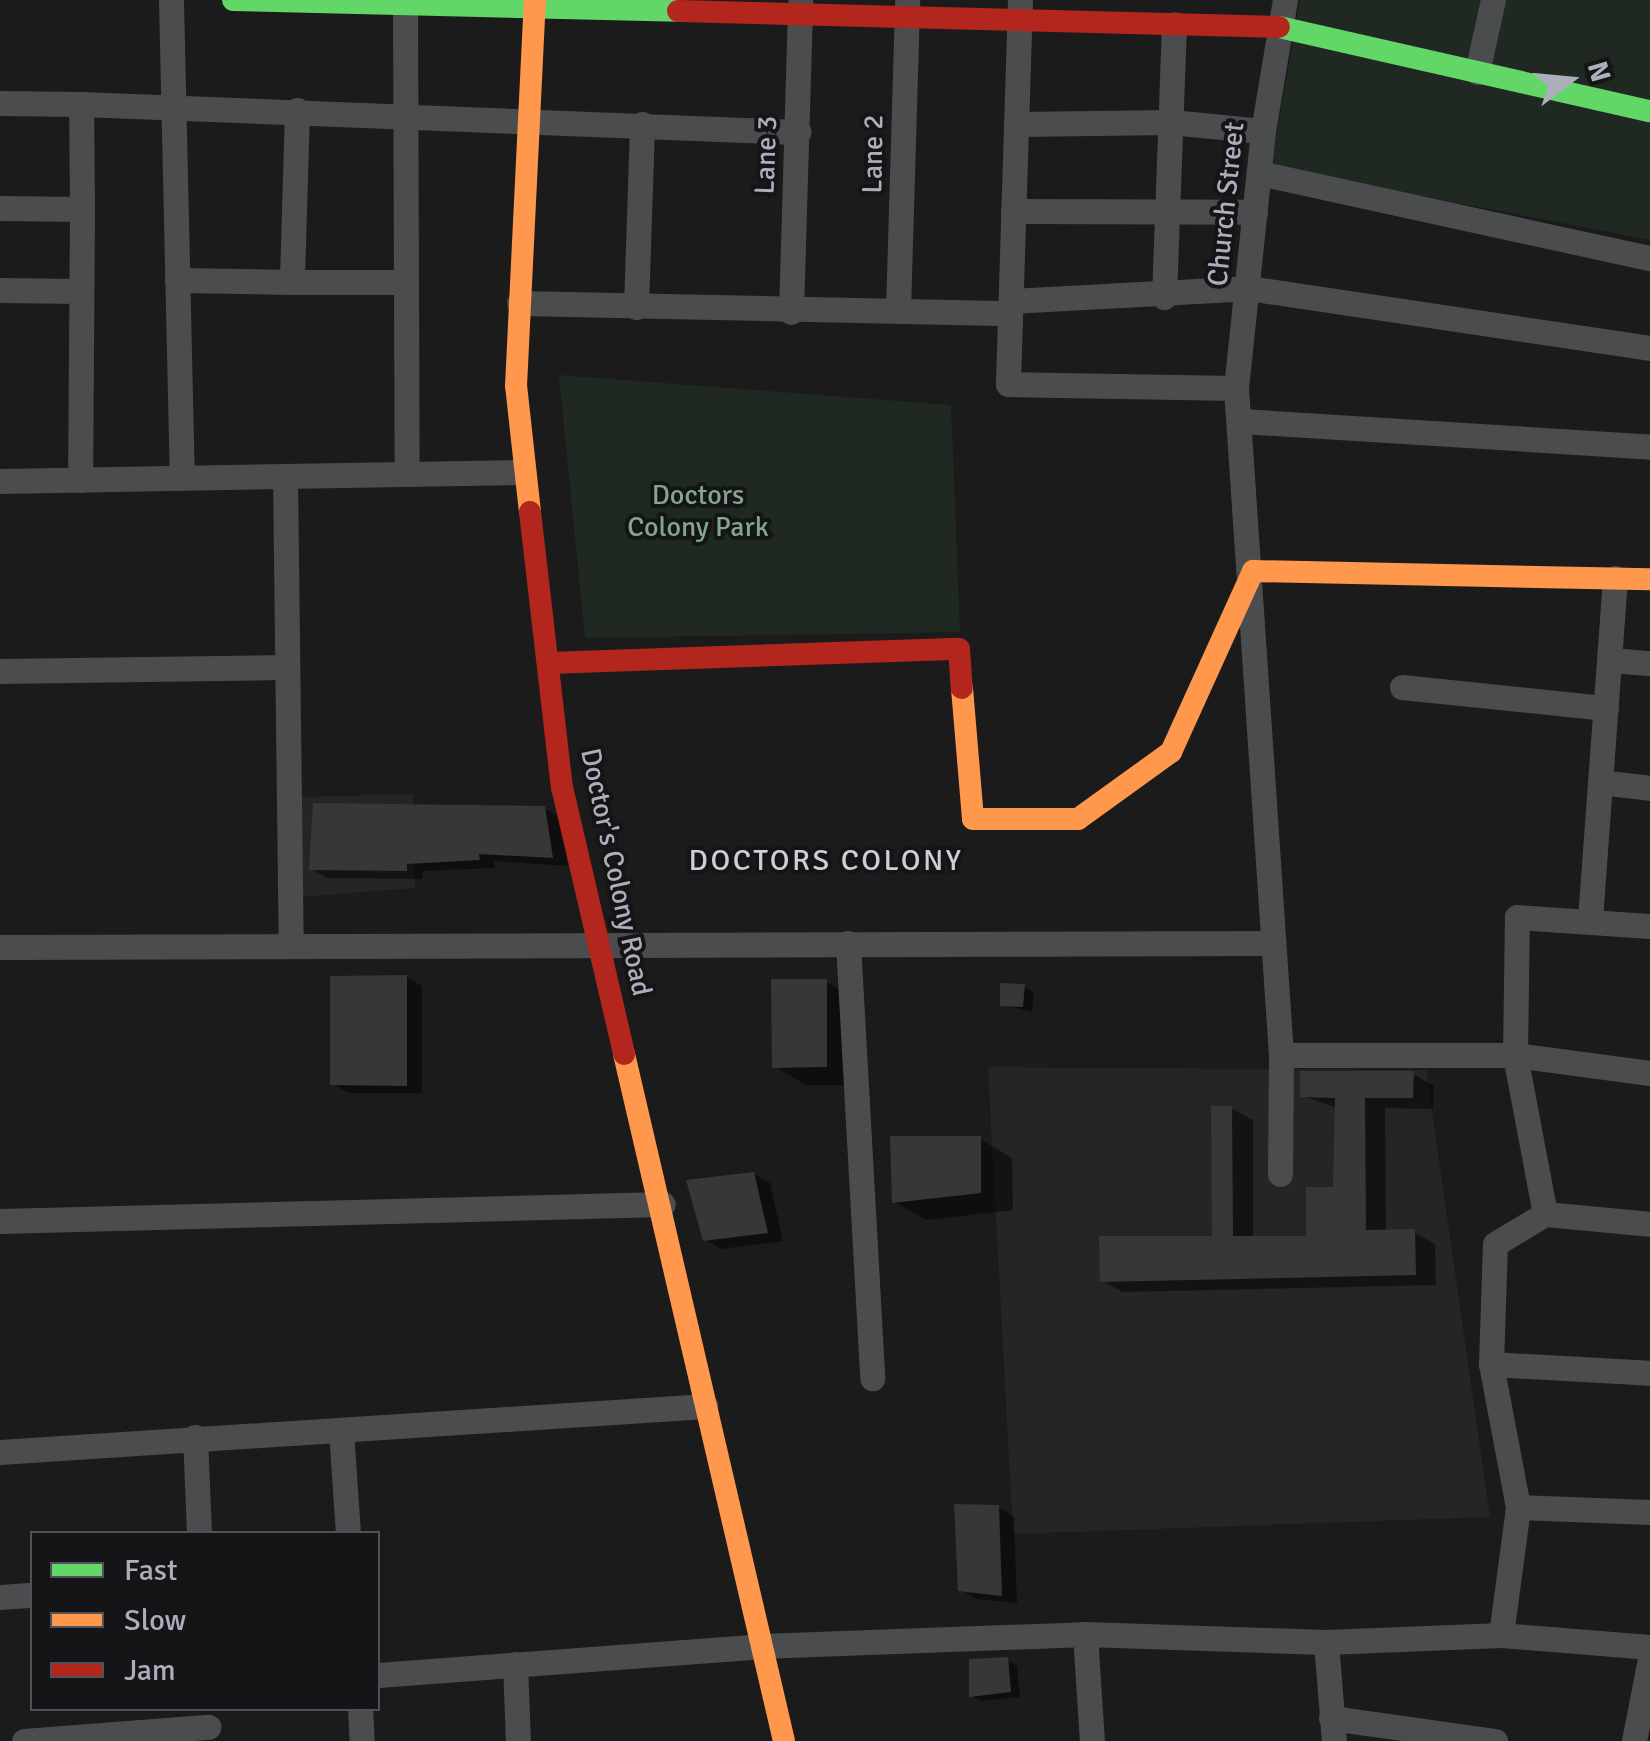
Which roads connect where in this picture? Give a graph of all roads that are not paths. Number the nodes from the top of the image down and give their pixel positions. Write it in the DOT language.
graph roads {
  1 [pos="171,0"];
  2 [pos="234,0"];
  3 [pos="1285,0"];
  4 [pos="1493,0"];
  5 [pos="303,1"];
  6 [pos="405,2"];
  7 [pos="535,4"];
  8 [pos="666,6"];
  9 [pos="800,7"];
  10 [pos="906,9"];
  11 [pos="1020,10"];
  12 [pos="1174,24"];
  13 [pos="1280,27"];
  14 [pos="1477,72"];
  15 [pos="0,103"];
  16 [pos="81,104"];
  17 [pos="172,108"];
  18 [pos="297,110"];
  19 [pos="1650,110"];
  20 [pos="405,114"];
  21 [pos="526,118"];
  22 [pos="1171,122"];
  23 [pos="642,124"];
  24 [pos="1016,124"];
  25 [pos="1263,130"];
  26 [pos="798,132"];
  27 [pos="1259,174"];
  28 [pos="0,208"];
  29 [pos="82,210"];
  30 [pos="1166,210"];
  31 [pos="1014,211"];
  32 [pos="1255,212"];
  33 [pos="1650,258"];
  34 [pos="177,280"];
  35 [pos="292,282"];
  36 [pos="404,282"];
  37 [pos="1248,288"];
  38 [pos="0,290"];
  39 [pos="81,291"];
  40 [pos="1164,297"];
  41 [pos="519,303"];
  42 [pos="636,306"];
  43 [pos="1011,307"];
  44 [pos="898,310"];
  45 [pos="791,312"];
  46 [pos="1650,348"];
  47 [pos="1236,388"];
  48 [pos="1242,422"];
  49 [pos="1650,446"];
  50 [pos="524,472"];
  51 [pos="406,474"];
  52 [pos="285,476"];
  53 [pos="182,478"];
  54 [pos="80,480"];
  55 [pos="0,482"];
  56 [pos="1253,571"];
  57 [pos="1615,578"];
  58 [pos="1650,579"];
  59 [pos="1612,660"];
  60 [pos="548,663"];
  61 [pos="1650,663"];
  62 [pos="285,667"];
  63 [pos="0,671"];
  64 [pos="1402,687"];
  65 [pos="1606,708"];
  66 [pos="1600,782"];
  67 [pos="1650,788"];
  68 [pos="1590,919"];
  69 [pos="1650,926"];
  70 [pos="600,943"];
  71 [pos="848,943"];
  72 [pos="1274,943"];
  73 [pos="291,945"];
  74 [pos="0,947"];
  75 [pos="1281,1055"];
  76 [pos="1515,1056"];
  77 [pos="1650,1073"];
  78 [pos="1280,1174"];
  79 [pos="663,1204"];
  80 [pos="1545,1214"];
  81 [pos="0,1221"];
  82 [pos="1650,1224"];
  83 [pos="1491,1364"];
  84 [pos="1650,1373"];
  85 [pos="872,1378"];
  86 [pos="706,1406"];
  87 [pos="341,1430"];
  88 [pos="195,1436"];
  89 [pos="0,1452"];
  90 [pos="1518,1506"];
  91 [pos="1650,1512"];
  92 [pos="199,1531"];
  93 [pos="348,1531"];
  94 [pos="30,1596"];
  95 [pos="0,1597"];
  96 [pos="1084,1634"];
  97 [pos="1501,1635"];
  98 [pos="1326,1642"];
  99 [pos="761,1646"];
  100 [pos="1650,1647"];
  101 [pos="1650,1659"];
  102 [pos="515,1664"];
  103 [pos="380,1675"];
  104 [pos="360,1711"];
  105 [pos="208,1725"];
  106 [pos="1332,1730"];
  107 [pos="24,1741"];
  108 [pos="362,1741"];
  109 [pos="518,1741"];
  110 [pos="784,1741"];
  111 [pos="1092,1741"];
  112 [pos="1495,1741"];
  113 [pos="1634,1741"];
  1 -- 17 [label="street"];
  2 -- 5 [label="street"];
  3 -- 13 [label="street, Church Street"];
  4 -- 14 [label="street"];
  5 -- 6 [label="street"];
  6 -- 7 [label="street"];
  6 -- 20 [label="street"];
  7 -- 8 [label="street"];
  7 -- 21 [label="street, Doctor's Colony Road"];
  8 -- 9 [label="street"];
  9 -- 10 [label="street"];
  9 -- 26 [label="street, Lane 3"];
  10 -- 11 [label="street"];
  10 -- 44 [label="street, Lane 2"];
  11 -- 12 [label="street"];
  11 -- 24 [label="street"];
  12 -- 13 [label="street"];
  12 -- 22 [label="street"];
  13 -- 14 [label="street"];
  13 -- 25 [label="street, Church Street"];
  14 -- 19 [label="street"];
  15 -- 16 [label="street"];
  16 -- 17 [label="street"];
  16 -- 29 [label="street"];
  17 -- 18 [label="street"];
  17 -- 34 [label="street"];
  18 -- 20 [label="street"];
  18 -- 35 [label="street"];
  20 -- 21 [label="street"];
  20 -- 36 [label="street"];
  21 -- 23 [label="street"];
  21 -- 41 [label="street, Doctor's Colony Road"];
  22 -- 24 [label="street"];
  22 -- 25 [label="street"];
  22 -- 30 [label="street"];
  23 -- 26 [label="street"];
  23 -- 42 [label="street"];
  24 -- 31 [label="street"];
  25 -- 27 [label="street, Church Street"];
  26 -- 45 [label="street, Lane 3"];
  27 -- 32 [label="street, Church Street"];
  27 -- 33 [label="street"];
  28 -- 29 [label="street"];
  29 -- 39 [label="street"];
  30 -- 31 [label="street"];
  30 -- 32 [label="street"];
  30 -- 40 [label="street"];
  31 -- 43 [label="street"];
  32 -- 37 [label="street, Church Street"];
  34 -- 35 [label="street"];
  34 -- 53 [label="street"];
  35 -- 36 [label="street"];
  36 -- 51 [label="street"];
  37 -- 40 [label="street"];
  37 -- 46 [label="street"];
  37 -- 47 [label="street, Church Street"];
  38 -- 39 [label="street"];
  39 -- 54 [label="street"];
  40 -- 43 [label="street"];
  41 -- 42 [label="street"];
  41 -- 50 [label="street, Doctor's Colony Road"];
  42 -- 45 [label="street"];
  43 -- 44 [label="street"];
  43 -- 47 [label="street"];
  44 -- 45 [label="street"];
  47 -- 48 [label="street, Church Street"];
  48 -- 49 [label="street"];
  48 -- 56 [label="street, Church Street"];
  50 -- 51 [label="street"];
  50 -- 60 [label="street, Doctor's Colony Road"];
  51 -- 52 [label="street"];
  52 -- 53 [label="street"];
  52 -- 62 [label="street"];
  53 -- 54 [label="street"];
  54 -- 55 [label="street"];
  56 -- 57 [label="street"];
  56 -- 60 [label="street"];
  56 -- 72 [label="street, Church Street"];
  57 -- 58 [label="street"];
  57 -- 59 [label="street"];
  59 -- 61 [label="street"];
  59 -- 65 [label="street"];
  60 -- 70 [label="street, Doctor's Colony Road"];
  62 -- 63 [label="street"];
  62 -- 73 [label="street"];
  64 -- 65 [label="street"];
  65 -- 66 [label="street"];
  66 -- 67 [label="street"];
  66 -- 68 [label="street"];
  68 -- 69 [label="street"];
  68 -- 76 [label="street"];
  70 -- 71 [label="street"];
  70 -- 73 [label="street"];
  70 -- 79 [label="street, Doctor's Colony Road"];
  71 -- 72 [label="street"];
  71 -- 85 [label="street"];
  72 -- 75 [label="street, Church Street"];
  73 -- 74 [label="street"];
  75 -- 76 [label="street"];
  75 -- 78 [label="street, Church Street"];
  76 -- 77 [label="street"];
  76 -- 80 [label="street"];
  79 -- 81 [label="street"];
  79 -- 86 [label="street, Doctor's Colony Road"];
  80 -- 82 [label="street"];
  80 -- 83 [label="street"];
  83 -- 84 [label="street"];
  83 -- 90 [label="street"];
  86 -- 87 [label="street"];
  86 -- 99 [label="street, Doctor's Colony Road"];
  87 -- 88 [label="street"];
  87 -- 93 [label="street"];
  88 -- 89 [label="street"];
  88 -- 92 [label="street"];
  90 -- 91 [label="street"];
  90 -- 97 [label="street"];
  94 -- 95 [label="street"];
  96 -- 98 [label="street"];
  96 -- 99 [label="street"];
  96 -- 111 [label="street"];
  97 -- 98 [label="street"];
  97 -- 100 [label="street"];
  98 -- 106 [label="street"];
  99 -- 102 [label="street"];
  99 -- 110 [label="street, Doctor's Colony Road"];
  101 -- 113 [label="street"];
  102 -- 103 [label="street"];
  102 -- 109 [label="street"];
  104 -- 108 [label="street"];
  105 -- 107 [label="street"];
  106 -- 112 [label="street"];
}
